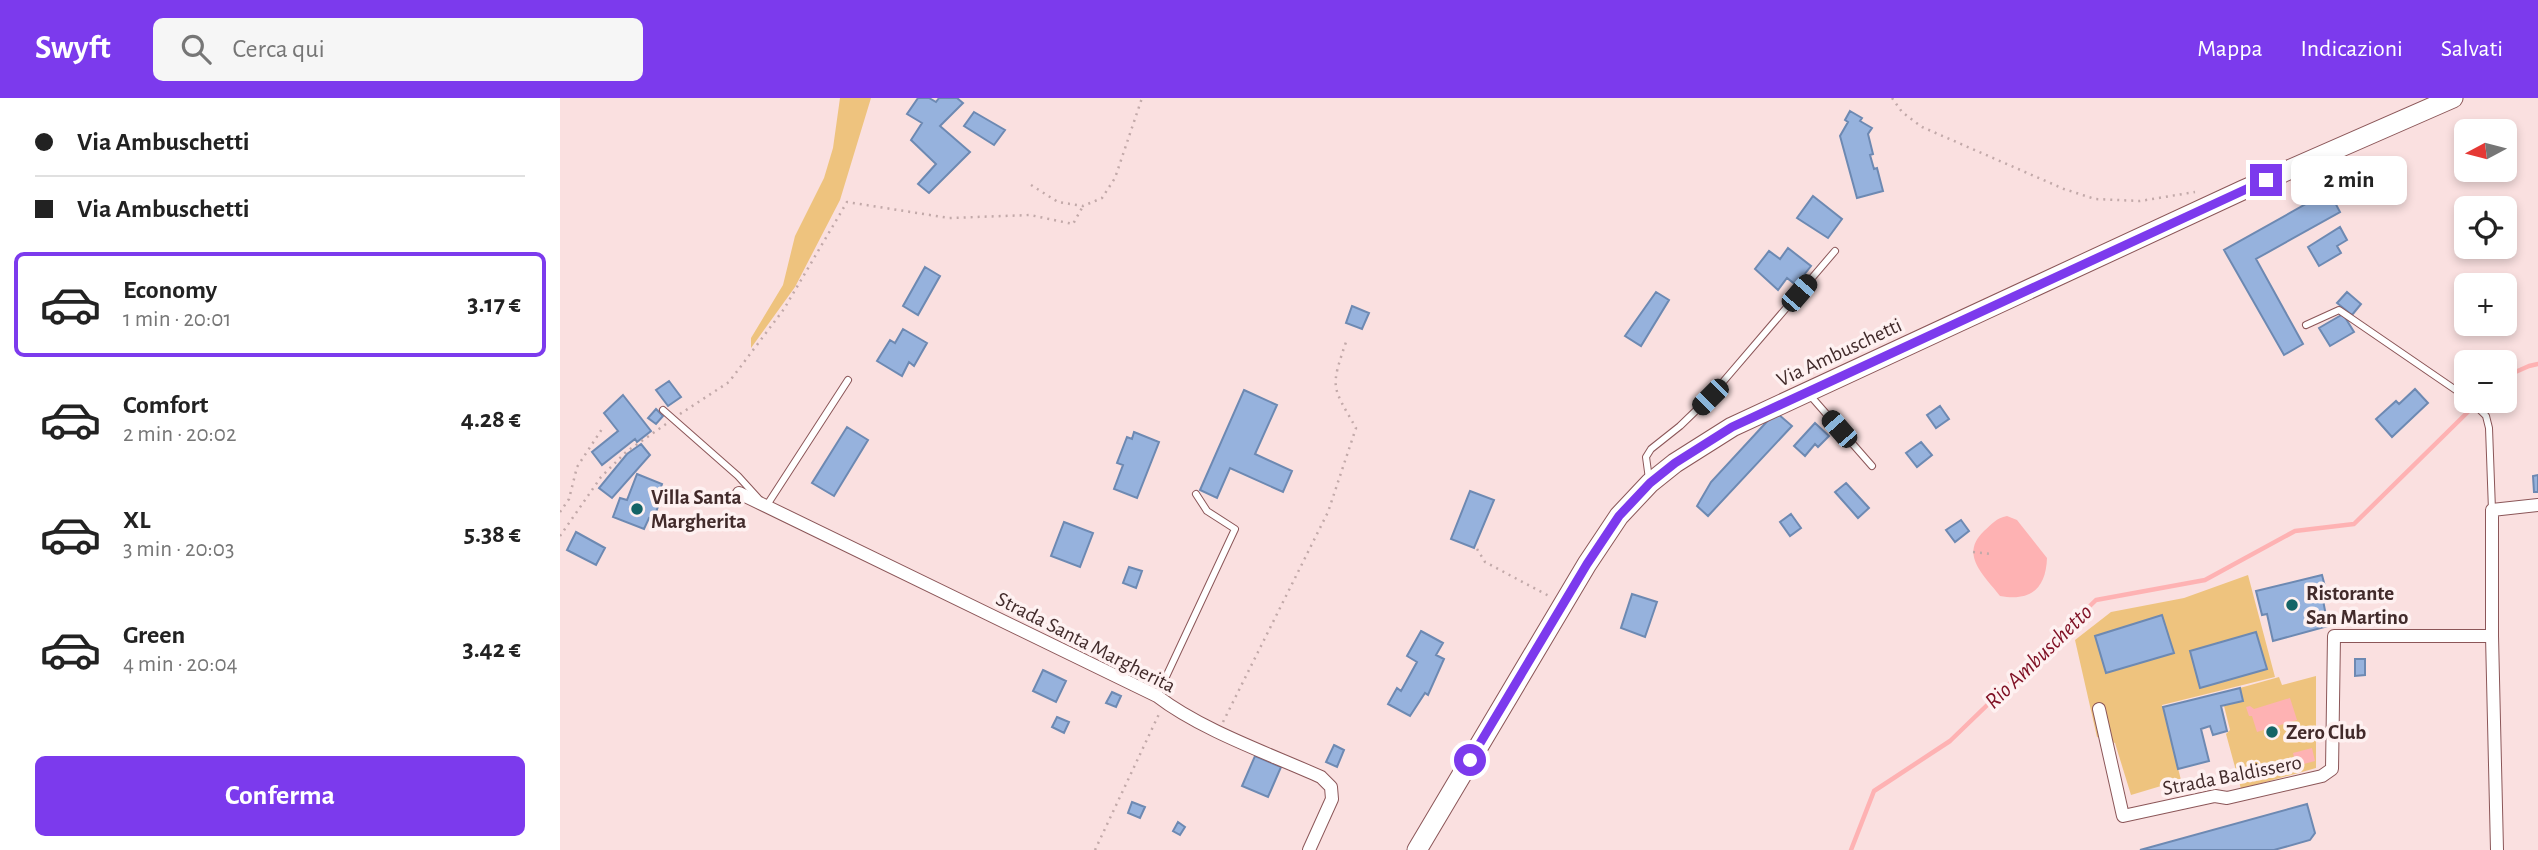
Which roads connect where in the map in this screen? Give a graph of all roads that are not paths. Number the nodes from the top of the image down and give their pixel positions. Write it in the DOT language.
graph roads {
  1 [pos="2454,98"];
  2 [pos="1835,251"];
  3 [pos="2306,325"];
  4 [pos="848,380"];
  5 [pos="2454,389"];
  6 [pos="1807,392"];
  7 [pos="663,410"];
  8 [pos="2483,413"];
  9 [pos="1872,466"];
  10 [pos="1650,483"];
  11 [pos="739,494"];
  12 [pos="1196,494"];
  13 [pos="764,504"];
  14 [pos="2538,505"];
  15 [pos="2492,510"];
  16 [pos="2492,636"];
  17 [pos="1157,696"];
  18 [pos="2099,709"];
  19 [pos="1309,850"];
  20 [pos="1417,850"];
  21 [pos="2497,850"];
  1 -- 6 [label="street, Via Ambuschetti"];
  2 -- 10 [label="lane"];
  3 -- 5 [label="lane"];
  4 -- 13 [label="lane"];
  6 -- 9 [label="lane"];
  6 -- 10 [label="street, Via Ambuschetti"];
  7 -- 13 [label="lane"];
  8 -- 15 [label="lane"];
  10 -- 20 [label="street, Via Ambuschetti"];
  11 -- 13 [label="street, Strada Santa Margherita"];
  12 -- 17 [label="lane"];
  13 -- 17 [label="street, Strada Santa Margherita"];
  14 -- 15 [label="street"];
  15 -- 16 [label="street"];
  16 -- 18 [label="street, Strada Baldissero"];
  16 -- 21 [label="street"];
  17 -- 19 [label="street, Strada Santa Margherita"];
}
